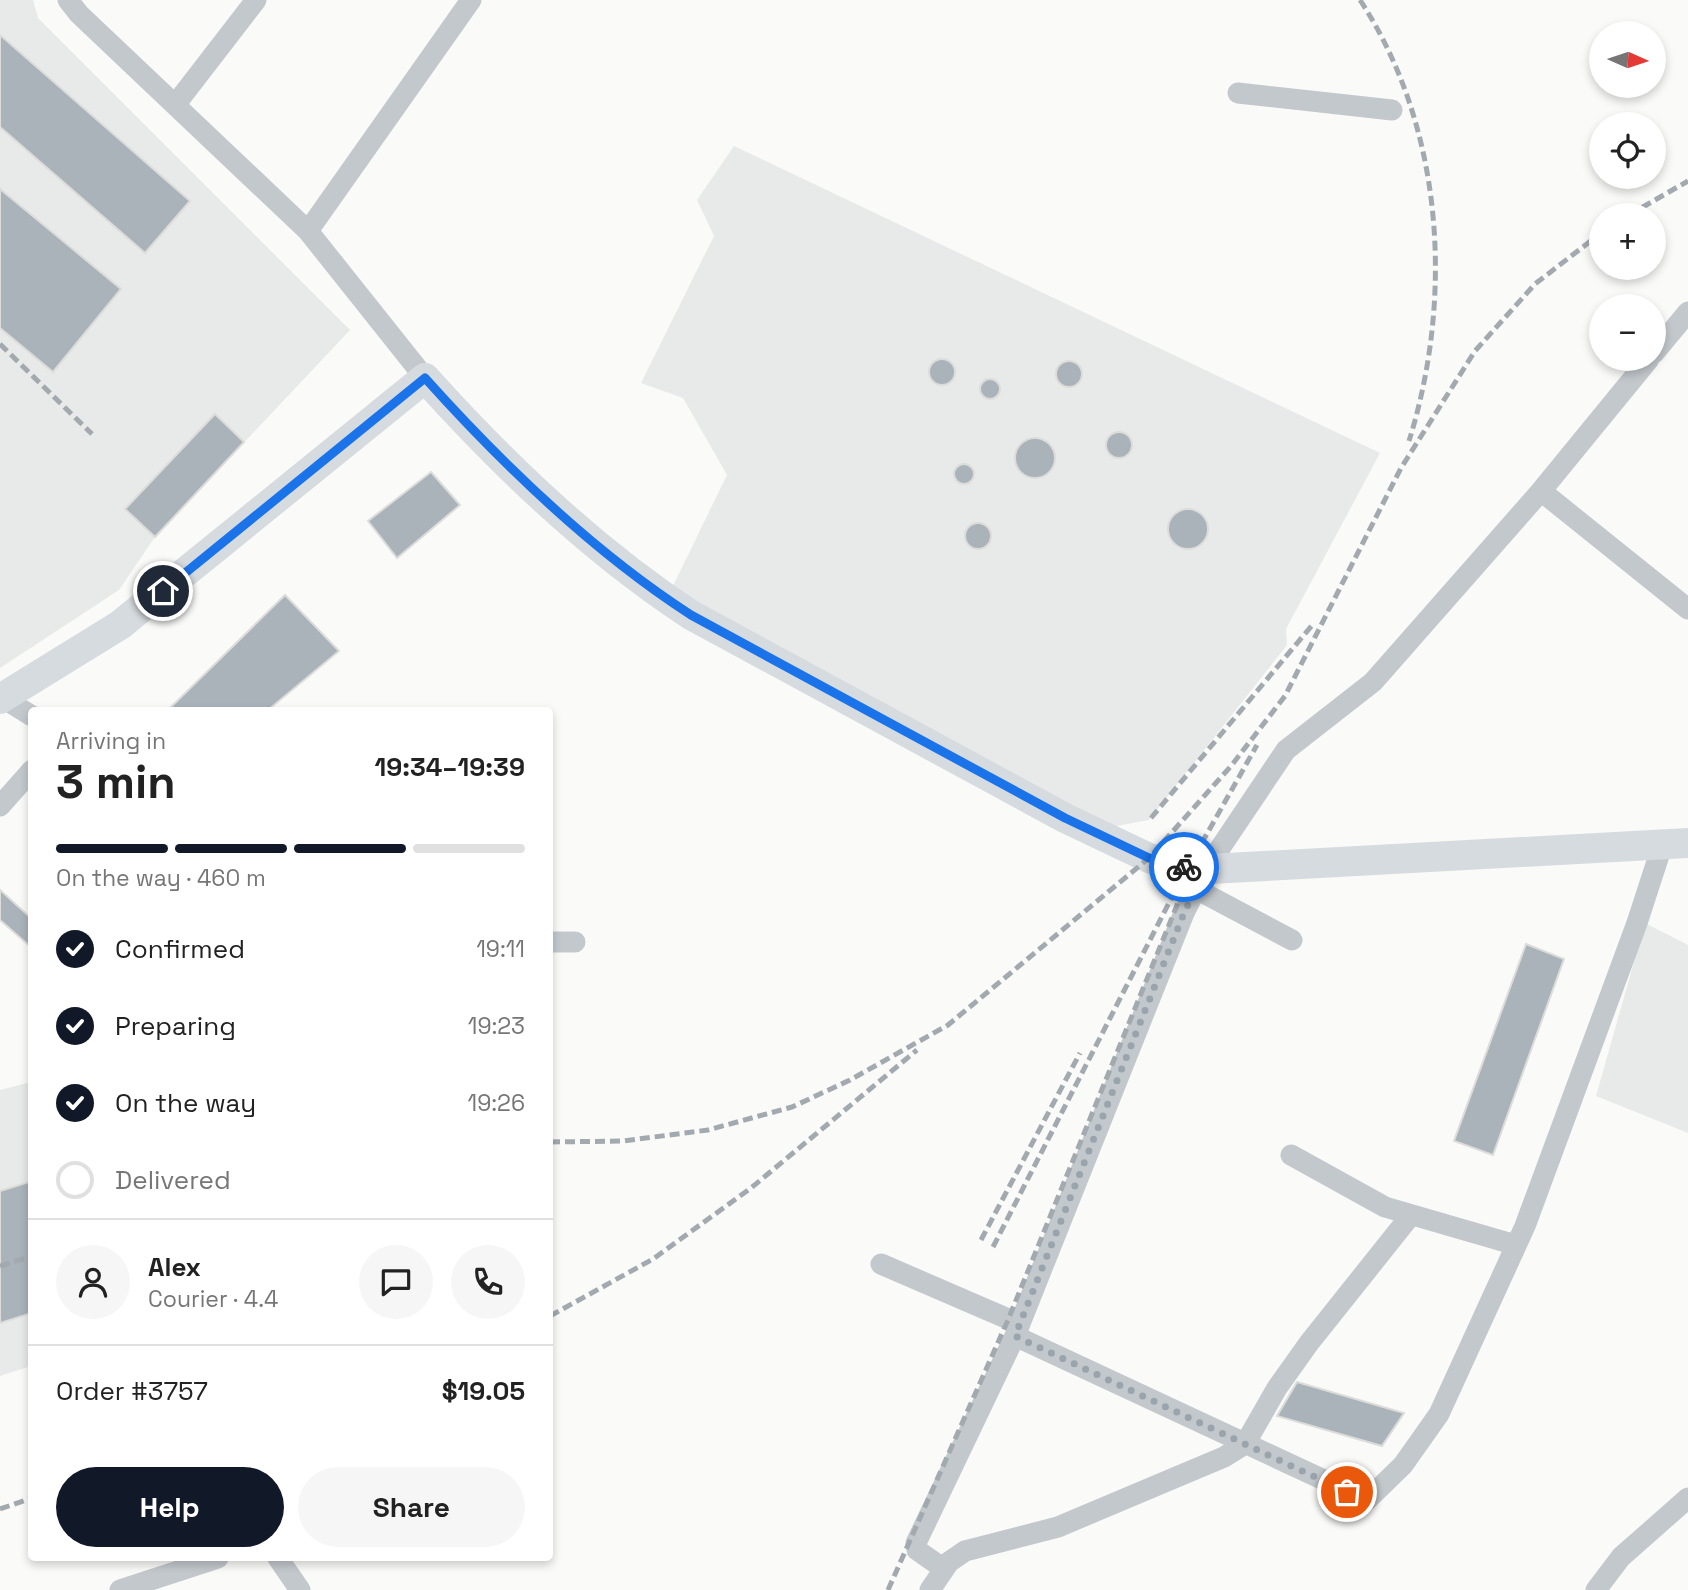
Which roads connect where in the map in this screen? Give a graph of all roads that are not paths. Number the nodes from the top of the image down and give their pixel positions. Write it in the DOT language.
graph roads {
  1 [pos="68,0"];
  2 [pos="256,0"];
  3 [pos="471,0"];
  4 [pos="1238,93"];
  5 [pos="175,105"];
  6 [pos="1392,110"];
  7 [pos="308,231"];
  8 [pos="1688,312"];
  9 [pos="1666,339"];
  10 [pos="1639,371"];
  11 [pos="425,378"];
  12 [pos="1541,491"];
  13 [pos="1688,609"];
  14 [pos="1,699"];
  15 [pos="28,714"];
  16 [pos="28,774"];
  17 [pos="0,806"];
  18 [pos="1675,843"];
  19 [pos="1201,879"];
  20 [pos="1292,940"];
  21 [pos="553,942"];
  22 [pos="575,942"];
  23 [pos="1291,1155"];
  24 [pos="1411,1215"];
  25 [pos="1516,1245"];
  26 [pos="881,1265"];
  27 [pos="1018,1330"];
  28 [pos="1245,1444"];
  29 [pos="1688,1498"];
  30 [pos="209,1561"];
  31 [pos="280,1561"];
  32 [pos="944,1569"];
  33 [pos="120,1590"];
  34 [pos="300,1590"];
  35 [pos="930,1590"];
  36 [pos="1596,1590"];
  1 -- 5 [label="street"];
  2 -- 5 [label="street"];
  3 -- 7 [label="street"];
  4 -- 6 [label="street"];
  5 -- 7 [label="street"];
  7 -- 11 [label="street"];
  8 -- 9 [label="street"];
  10 -- 12 [label="street"];
  11 -- 14 [label="street"];
  11 -- 19 [label="street"];
  12 -- 13 [label="street"];
  12 -- 19 [label="street"];
  14 -- 15 [label="street"];
  16 -- 17 [label="street"];
  18 -- 19 [label="street"];
  18 -- 25 [label="street"];
  19 -- 20 [label="street"];
  19 -- 27 [label="street"];
  21 -- 22 [label="street"];
  23 -- 24 [label="street"];
  24 -- 25 [label="street"];
  24 -- 28 [label="street"];
  25 -- 28 [label="street"];
  26 -- 27 [label="street"];
  27 -- 28 [label="street"];
  27 -- 32 [label="street"];
  28 -- 32 [label="street"];
  29 -- 36 [label="street"];
  30 -- 33 [label="street"];
  31 -- 34 [label="street"];
  32 -- 35 [label="street"];
}
